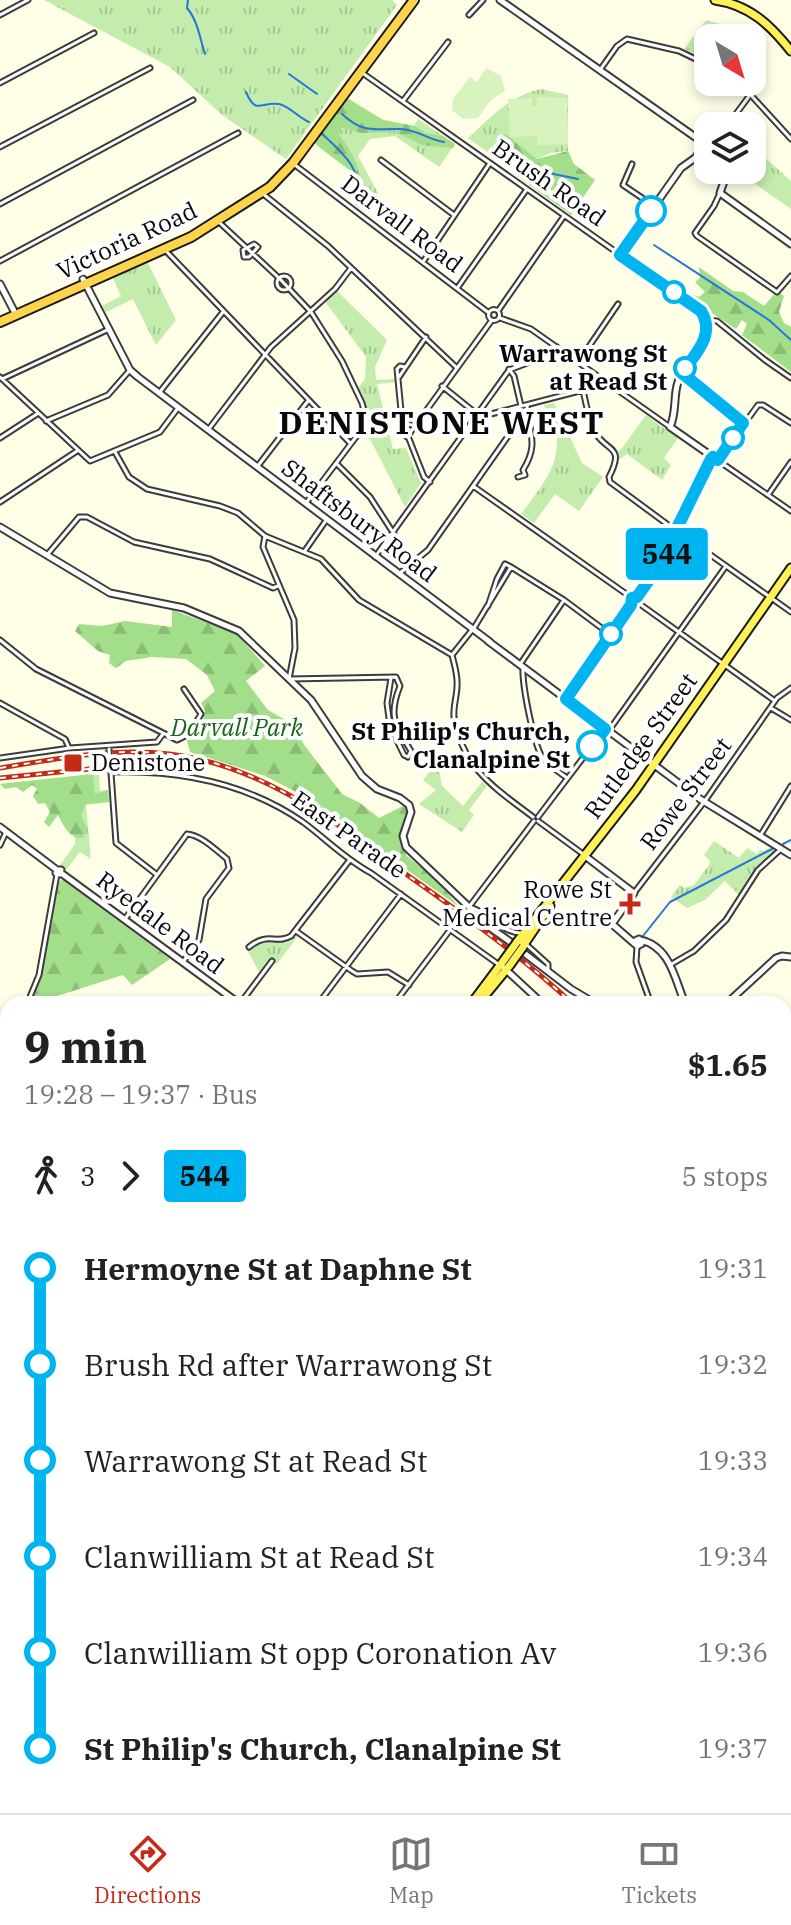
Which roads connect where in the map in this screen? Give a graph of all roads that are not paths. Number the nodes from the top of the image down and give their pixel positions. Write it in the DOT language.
graph roads {
  1 [pos="28,0"];
  2 [pos="407,0"];
  3 [pos="414,0"];
  4 [pos="483,0"];
  5 [pos="500,0"];
  6 [pos="715,0"];
  7 [pos="0,15"];
  8 [pos="469,15"];
  9 [pos="94,33"];
  10 [pos="448,42"];
  11 [pos="791,51"];
  12 [pos="694,58"];
  13 [pos="150,68"];
  14 [pos="600,70"];
  15 [pos="361,72"];
  16 [pos="0,83"];
  17 [pos="751,96"];
  18 [pos="193,100"];
  19 [pos="403,101"];
  20 [pos="238,133"];
  21 [pos="694,136"];
  22 [pos="791,139"];
  23 [pos="0,147"];
  24 [pos="694,159"];
  25 [pos="381,160"];
  26 [pos="293,163"];
  27 [pos="490,163"];
  28 [pos="632,164"];
  29 [pos="723,184"];
  30 [pos="527,189"];
  31 [pos="261,192"];
  32 [pos="720,193"];
  33 [pos="0,204"];
  34 [pos="654,206"];
  35 [pos="454,215"];
  36 [pos="564,216"];
  37 [pos="217,220"];
  38 [pos="791,244"];
  39 [pos="246,248"];
  40 [pos="164,249"];
  41 [pos="253,254"];
  42 [pos="620,255"];
  43 [pos="0,261"];
  44 [pos="422,262"];
  45 [pos="352,267"];
  46 [pos="791,276"];
  47 [pos="280,279"];
  48 [pos="84,281"];
  49 [pos="0,284"];
  50 [pos="288,288"];
  51 [pos="457,288"];
  52 [pos="618,304"];
  53 [pos="498,311"];
  54 [pos="223,312"];
  55 [pos="311,312"];
  56 [pos="15,313"];
  57 [pos="489,313"];
  58 [pos="500,318"];
  59 [pos="0,320"];
  60 [pos="492,320"];
  61 [pos="706,320"];
  62 [pos="109,329"];
  63 [pos="426,337"];
  64 [pos="557,347"];
  65 [pos="265,355"];
  66 [pos="579,361"];
  67 [pos="456,367"];
  68 [pos="509,369"];
  69 [pos="130,370"];
  70 [pos="682,373"];
  71 [pos="1,378"];
  72 [pos="791,378"];
  73 [pos="603,379"];
  74 [pos="442,386"];
  75 [pos="583,390"];
  76 [pos="159,393"];
  77 [pos="308,401"];
  78 [pos="527,405"];
  79 [pos="519,407"];
  80 [pos="178,408"];
  81 [pos="39,413"];
  82 [pos="476,414"];
  83 [pos="46,421"];
  84 [pos="402,421"];
  85 [pos="528,421"];
  86 [pos="518,422"];
  87 [pos="743,423"];
  88 [pos="791,423"];
  89 [pos="416,425"];
  90 [pos="670,427"];
  91 [pos="208,430"];
  92 [pos="407,437"];
  93 [pos="0,438"];
  94 [pos="351,444"];
  95 [pos="77,451"];
  96 [pos="115,452"];
  97 [pos="715,458"];
  98 [pos="791,462"];
  99 [pos="337,464"];
  100 [pos="257,467"];
  101 [pos="523,470"];
  102 [pos="430,482"];
  103 [pos="473,486"];
  104 [pos="768,495"];
  105 [pos="0,502"];
  106 [pos="306,503"];
  107 [pos="791,511"];
  108 [pos="327,519"];
  109 [pos="1,529"];
  110 [pos="678,532"];
  111 [pos="394,534"];
  112 [pos="265,536"];
  113 [pos="304,552"];
  114 [pos="47,555"];
  115 [pos="375,557"];
  116 [pos="726,566"];
  117 [pos="791,568"];
  118 [pos="399,574"];
  119 [pos="280,586"];
  120 [pos="771,597"];
  121 [pos="564,600"];
  122 [pos="634,600"];
  123 [pos="791,612"];
  124 [pos="473,629"];
  125 [pos="679,631"];
  126 [pos="611,635"];
  127 [pos="0,640"];
  128 [pos="452,655"];
  129 [pos="725,664"];
  130 [pos="522,666"];
  131 [pos="391,678"];
  132 [pos="289,679"];
  133 [pos="791,688"];
  134 [pos="184,689"];
  135 [pos="566,699"];
  136 [pos="775,701"];
  137 [pos="0,703"];
  138 [pos="771,708"];
  139 [pos="791,720"];
  140 [pos="607,730"];
  141 [pos="163,734"];
  142 [pos="108,747"];
  143 [pos="70,748"];
  144 [pos="0,758"];
  145 [pos="654,765"];
  146 [pos="110,771"];
  147 [pos="567,778"];
  148 [pos="791,787"];
  149 [pos="704,802"];
  150 [pos="536,819"];
  151 [pos="3,830"];
  152 [pos="760,836"];
  153 [pos="0,845"];
  154 [pos="781,849"];
  155 [pos="791,855"];
  156 [pos="585,856"];
  157 [pos="349,861"];
  158 [pos="58,872"];
  159 [pos="156,874"];
  160 [pos="560,891"];
  161 [pos="634,893"];
  162 [pos="401,894"];
  163 [pos="469,907"];
  164 [pos="125,919"];
  165 [pos="450,930"];
  166 [pos="296,931"];
  167 [pos="525,932"];
  168 [pos="638,943"];
  169 [pos="520,946"];
  170 [pos="249,947"];
  171 [pos="791,957"];
  172 [pos="272,961"];
  173 [pos="182,962"];
  174 [pos="505,965"];
  175 [pos="670,965"];
  176 [pos="345,967"];
  177 [pos="409,985"];
  178 [pos="30,996"];
  179 [pos="230,996"];
  180 [pos="245,996"];
  181 [pos="324,996"];
  182 [pos="400,996"];
  183 [pos="478,996"];
  184 [pos="484,996"];
  185 [pos="535,996"];
  186 [pos="584,996"];
  187 [pos="648,996"];
  188 [pos="682,996"];
  189 [pos="735,996"];
  1 -- 7 [label="street"];
  2 -- 48 [label="highway, Victoria Road"];
  3 -- 15 [label="highway, Victoria Road"];
  4 -- 8 [label="street"];
  5 -- 14 [label="street"];
  6 -- 11 [label="main road"];
  9 -- 16 [label="street"];
  10 -- 19 [label="street"];
  12 -- 14 [label="street"];
  13 -- 23 [label="street"];
  14 -- 21 [label="street"];
  15 -- 19 [label="street, Brush Road"];
  15 -- 26 [label="highway, Victoria Road"];
  17 -- 22 [label="street"];
  18 -- 33 [label="street"];
  19 -- 27 [label="street, Brush Road"];
  20 -- 43 [label="street"];
  24 -- 34 [label="street"];
  25 -- 35 [label="street"];
  26 -- 31 [label="highway, Victoria Road"];
  26 -- 44 [label="street, Darvall Road"];
  27 -- 30 [label="street, Brush Road"];
  27 -- 35 [label="street"];
  28 -- 34 [label="street"];
  29 -- 32 [label="street"];
  30 -- 36 [label="street, Brush Road"];
  30 -- 51 [label="street"];
  31 -- 37 [label="highway, Victoria Road"];
  31 -- 45 [label="street"];
  32 -- 38 [label="street"];
  32 -- 46 [label="street"];
  34 -- 42 [label="street"];
  35 -- 44 [label="street"];
  36 -- 42 [label="street, Brush Road"];
  36 -- 53 [label="street"];
  37 -- 39 [label="street"];
  37 -- 40 [label="highway, Victoria Road"];
  39 -- 41 [label="street"];
  39 -- 41 [label="street"];
  39 -- 41 [label="street"];
  40 -- 48 [label="highway, Victoria Road"];
  40 -- 54 [label="street"];
  41 -- 47 [label="street"];
  42 -- 61 [label="street, Brush Road"];
  44 -- 51 [label="street, Darvall Road"];
  45 -- 55 [label="street"];
  45 -- 63 [label="street"];
  47 -- 50 [label="street"];
  47 -- 50 [label="street"];
  47 -- 50 [label="street"];
  48 -- 56 [label="highway, Victoria Road"];
  48 -- 62 [label="street, Shaftsbury Road"];
  49 -- 56 [label="street"];
  50 -- 55 [label="street"];
  51 -- 57 [label="street, Darvall Road"];
  52 -- 66 [label="street"];
  53 -- 57 [label="street"];
  53 -- 58 [label="street"];
  54 -- 65 [label="street"];
  54 -- 76 [label="street"];
  55 -- 65 [label="street"];
  55 -- 94 [label="street"];
  56 -- 59 [label="highway, Victoria Road"];
  57 -- 60 [label="street"];
  58 -- 60 [label="street"];
  58 -- 64 [label="street"];
  60 -- 67 [label="street"];
  61 -- 70 [label="street"];
  61 -- 72 [label="street, Brush Road"];
  62 -- 69 [label="street, Shaftsbury Road"];
  62 -- 71 [label="street"];
  63 -- 67 [label="street"];
  63 -- 84 [label="street"];
  64 -- 66 [label="street"];
  64 -- 68 [label="street"];
  65 -- 77 [label="street"];
  65 -- 91 [label="street"];
  66 -- 73 [label="street"];
  67 -- 74 [label="street"];
  68 -- 79 [label="street"];
  68 -- 82 [label="street"];
  69 -- 76 [label="street, Shaftsbury Road"];
  69 -- 83 [label="street"];
  70 -- 87 [label="street"];
  70 -- 90 [label="street"];
  71 -- 81 [label="street"];
  73 -- 75 [label="street"];
  73 -- 90 [label="street"];
  74 -- 82 [label="street"];
  74 -- 89 [label="street"];
  75 -- 78 [label="street"];
  75 -- 110 [label="street"];
  76 -- 80 [label="street, Shaftsbury Road"];
  77 -- 94 [label="street"];
  77 -- 100 [label="street"];
  78 -- 79 [label="street"];
  78 -- 85 [label="street"];
  79 -- 82 [label="street"];
  79 -- 86 [label="street"];
  80 -- 91 [label="street, Shaftsbury Road"];
  80 -- 96 [label="street"];
  81 -- 83 [label="street"];
  81 -- 93 [label="street"];
  82 -- 102 [label="street"];
  83 -- 95 [label="street"];
  84 -- 89 [label="street"];
  84 -- 92 [label="street"];
  85 -- 86 [label="street"];
  85 -- 101 [label="street"];
  86 -- 103 [label="street"];
  87 -- 88 [label="street"];
  87 -- 97 [label="street"];
  89 -- 92 [label="street"];
  90 -- 97 [label="street"];
  91 -- 100 [label="street, Shaftsbury Road"];
  92 -- 102 [label="street"];
  94 -- 99 [label="street"];
  95 -- 96 [label="street"];
  95 -- 105 [label="street"];
  96 -- 112 [label="street"];
  97 -- 104 [label="street"];
  97 -- 110 [label="street"];
  98 -- 104 [label="street"];
  99 -- 106 [label="street"];
  99 -- 111 [label="street"];
  100 -- 106 [label="street, Shaftsbury Road"];
  102 -- 111 [label="street"];
  103 -- 118 [label="street"];
  103 -- 122 [label="street"];
  104 -- 107 [label="street"];
  106 -- 108 [label="street, Shaftsbury Road"];
  108 -- 113 [label="street"];
  108 -- 115 [label="street, Shaftsbury Road"];
  109 -- 114 [label="street"];
  110 -- 116 [label="street"];
  110 -- 122 [label="street"];
  111 -- 115 [label="street"];
  112 -- 113 [label="street"];
  112 -- 119 [label="street"];
  113 -- 128 [label="street"];
  114 -- 119 [label="street"];
  114 -- 132 [label="street"];
  115 -- 118 [label="street, Shaftsbury Road"];
  116 -- 120 [label="street"];
  116 -- 125 [label="street"];
  117 -- 120 [label="main road, Rutledge Street"];
  118 -- 124 [label="street, Shaftsbury Road"];
  119 -- 132 [label="street"];
  120 -- 123 [label="street"];
  120 -- 129 [label="main road, Rutledge Street"];
  121 -- 124 [label="street"];
  121 -- 126 [label="street"];
  121 -- 130 [label="street"];
  122 -- 125 [label="street"];
  122 -- 126 [label="street"];
  124 -- 128 [label="street"];
  124 -- 130 [label="street, Shaftsbury Road"];
  125 -- 129 [label="street"];
  125 -- 140 [label="street"];
  126 -- 135 [label="street"];
  127 -- 141 [label="street"];
  128 -- 150 [label="street"];
  129 -- 136 [label="street"];
  129 -- 145 [label="main road, Rutledge Street"];
  130 -- 135 [label="street, Shaftsbury Road"];
  130 -- 147 [label="street"];
  131 -- 131 [label="street"];
  131 -- 132 [label="street"];
  132 -- 163 [label="street"];
  133 -- 136 [label="street, Rowe Street"];
  134 -- 141 [label="street"];
  135 -- 140 [label="street, Shaftsbury Road"];
  136 -- 138 [label="street, Rowe Street"];
  137 -- 143 [label="street"];
  138 -- 139 [label="street"];
  138 -- 149 [label="street, Rowe Street"];
  140 -- 145 [label="street, Shaftsbury Road"];
  140 -- 147 [label="street"];
  141 -- 142 [label="street"];
  142 -- 143 [label="street"];
  142 -- 146 [label="street, bridge"];
  143 -- 144 [label="street"];
  145 -- 149 [label="street, Shaftsbury Road"];
  145 -- 156 [label="main road, Rutledge Street"];
  146 -- 157 [label="street, East Parade"];
  146 -- 159 [label="street"];
  147 -- 150 [label="street"];
  148 -- 152 [label="street"];
  149 -- 152 [label="street, Shaftsbury Road"];
  149 -- 161 [label="street, Rowe Street"];
  150 -- 156 [label="street"];
  150 -- 163 [label="street"];
  151 -- 153 [label="street"];
  151 -- 158 [label="street, Ryedale Road"];
  152 -- 154 [label="street, Shaftsbury Road"];
  154 -- 155 [label="street, Shaftsbury Road"];
  154 -- 175 [label="street"];
  156 -- 160 [label="main road, Rutledge Street"];
  156 -- 161 [label="street"];
  157 -- 162 [label="street, East Parade"];
  157 -- 166 [label="street"];
  158 -- 164 [label="street, Ryedale Road"];
  158 -- 178 [label="street"];
  159 -- 164 [label="street"];
  159 -- 173 [label="street"];
  160 -- 167 [label="main road, Rutledge Street"];
  160 -- 169 [label="main road"];
  161 -- 168 [label="street, Rowe Street"];
  162 -- 165 [label="street, East Parade"];
  162 -- 176 [label="street"];
  163 -- 167 [label="street"];
  163 -- 169 [label="street"];
  164 -- 173 [label="street, Ryedale Road"];
  165 -- 174 [label="street, East Parade"];
  165 -- 177 [label="street"];
  166 -- 170 [label="street"];
  166 -- 176 [label="street"];
  167 -- 169 [label="main road, Rutledge Street"];
  168 -- 175 [label="street"];
  168 -- 187 [label="street"];
  169 -- 174 [label="main road, bridge"];
  169 -- 186 [label="street"];
  171 -- 189 [label="street"];
  172 -- 180 [label="street"];
  173 -- 179 [label="street, Ryedale Road"];
  174 -- 183 [label="main road"];
  174 -- 184 [label="main road"];
  174 -- 185 [label="street, East Parade"];
  175 -- 188 [label="street"];
  176 -- 177 [label="street"];
  176 -- 181 [label="street"];
  177 -- 182 [label="street"];
}
